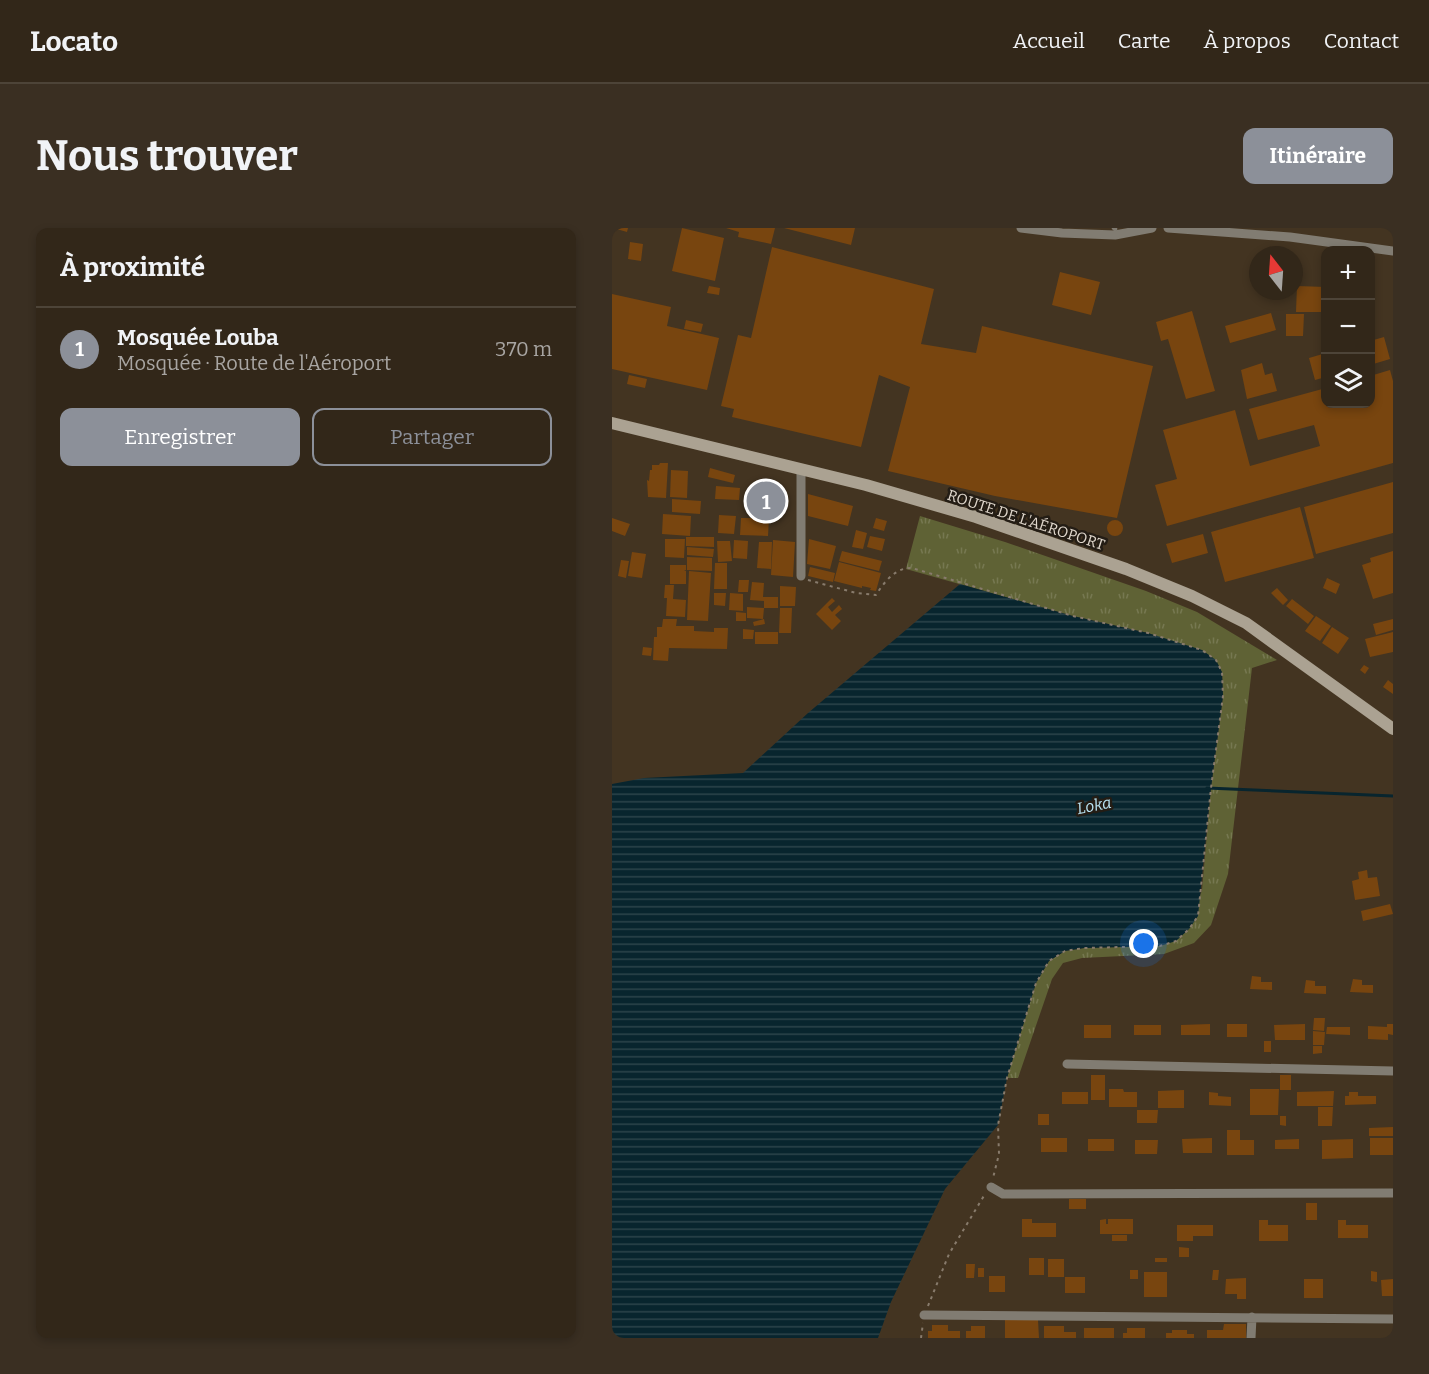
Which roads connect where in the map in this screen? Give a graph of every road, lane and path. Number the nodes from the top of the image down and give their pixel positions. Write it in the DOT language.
graph roads {
  1 [pos="1021,228"];
  2 [pos="1152,228"];
  3 [pos="1168,228"];
  4 [pos="1292,232"];
  5 [pos="1393,251"];
  6 [pos="612,423"];
  7 [pos="801,469"];
  8 [pos="801,576"];
  9 [pos="1393,729"];
  10 [pos="1067,1064"];
  11 [pos="1393,1071"];
  12 [pos="991,1187"];
  13 [pos="1393,1193"];
  14 [pos="924,1315"];
  15 [pos="1252,1317"];
  16 [pos="1393,1319"];
  17 [pos="921,1338"];
  18 [pos="1251,1338"];
  1 -- 2 [label="street"];
  3 -- 4 [label="street"];
  4 -- 5 [label="street"];
  6 -- 7 [label="main road, ROUTE DE L'AÉROPORT"];
  7 -- 8 [label="street"];
  7 -- 9 [label="main road, ROUTE DE L'AÉROPORT"];
  8 -- 12 [label="path"];
  10 -- 11 [label="street"];
  12 -- 13 [label="street"];
  12 -- 14 [label="path"];
  14 -- 15 [label="street"];
  14 -- 17 [label="path"];
  15 -- 16 [label="street"];
  15 -- 18 [label="street"];
}
